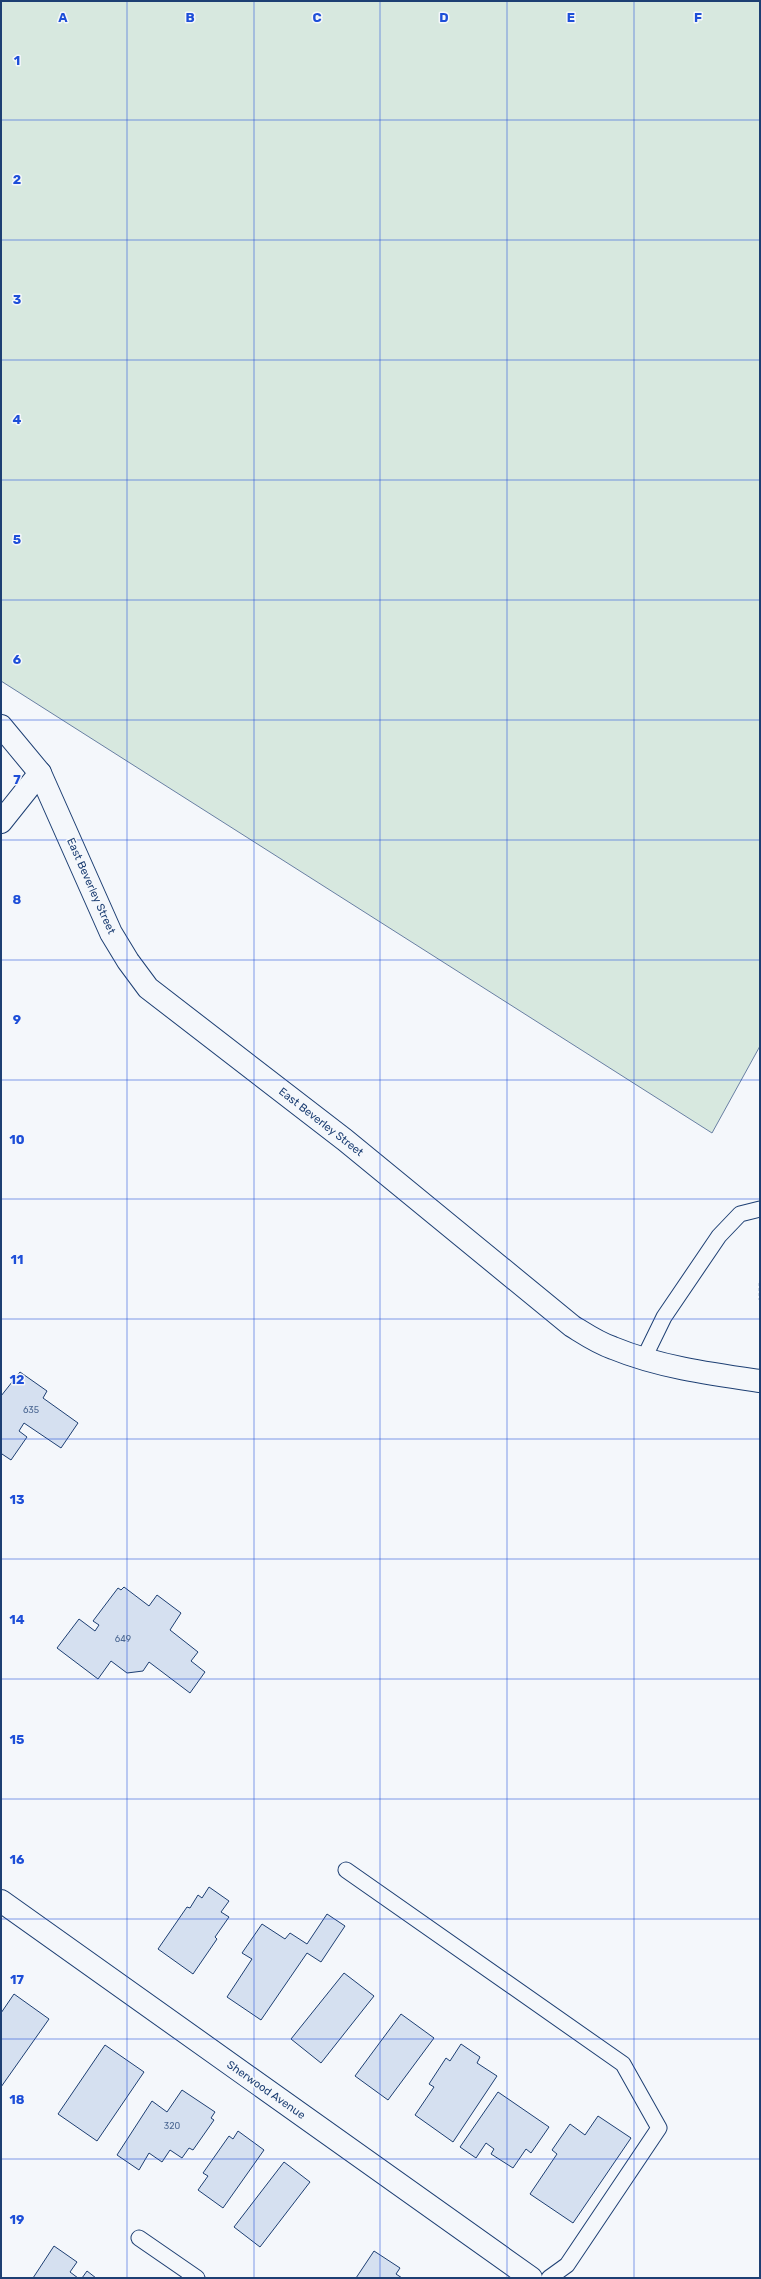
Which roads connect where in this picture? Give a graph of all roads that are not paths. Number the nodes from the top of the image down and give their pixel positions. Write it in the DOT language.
graph roads {
  1 [pos="1,726"];
  2 [pos="40,773"];
  3 [pos="1,822"];
  4 [pos="760,1209"];
  5 [pos="644,1358"];
  6 [pos="760,1382"];
  7 [pos="346,1870"];
  8 [pos="1,1902"];
  9 [pos="138,2238"];
  10 [pos="197,2278"];
  11 [pos="531,2278"];
  12 [pos="549,2278"];
  1 -- 2 [label="street, East Beverley Street"];
  2 -- 3 [label="street"];
  2 -- 5 [label="street, East Beverley Street"];
  4 -- 5 [label="lane"];
  5 -- 6 [label="street, East Beverley Street"];
  7 -- 12 [label="lane"];
  8 -- 11 [label="street, Sherwood Avenue"];
  9 -- 10 [label="lane"];
}
